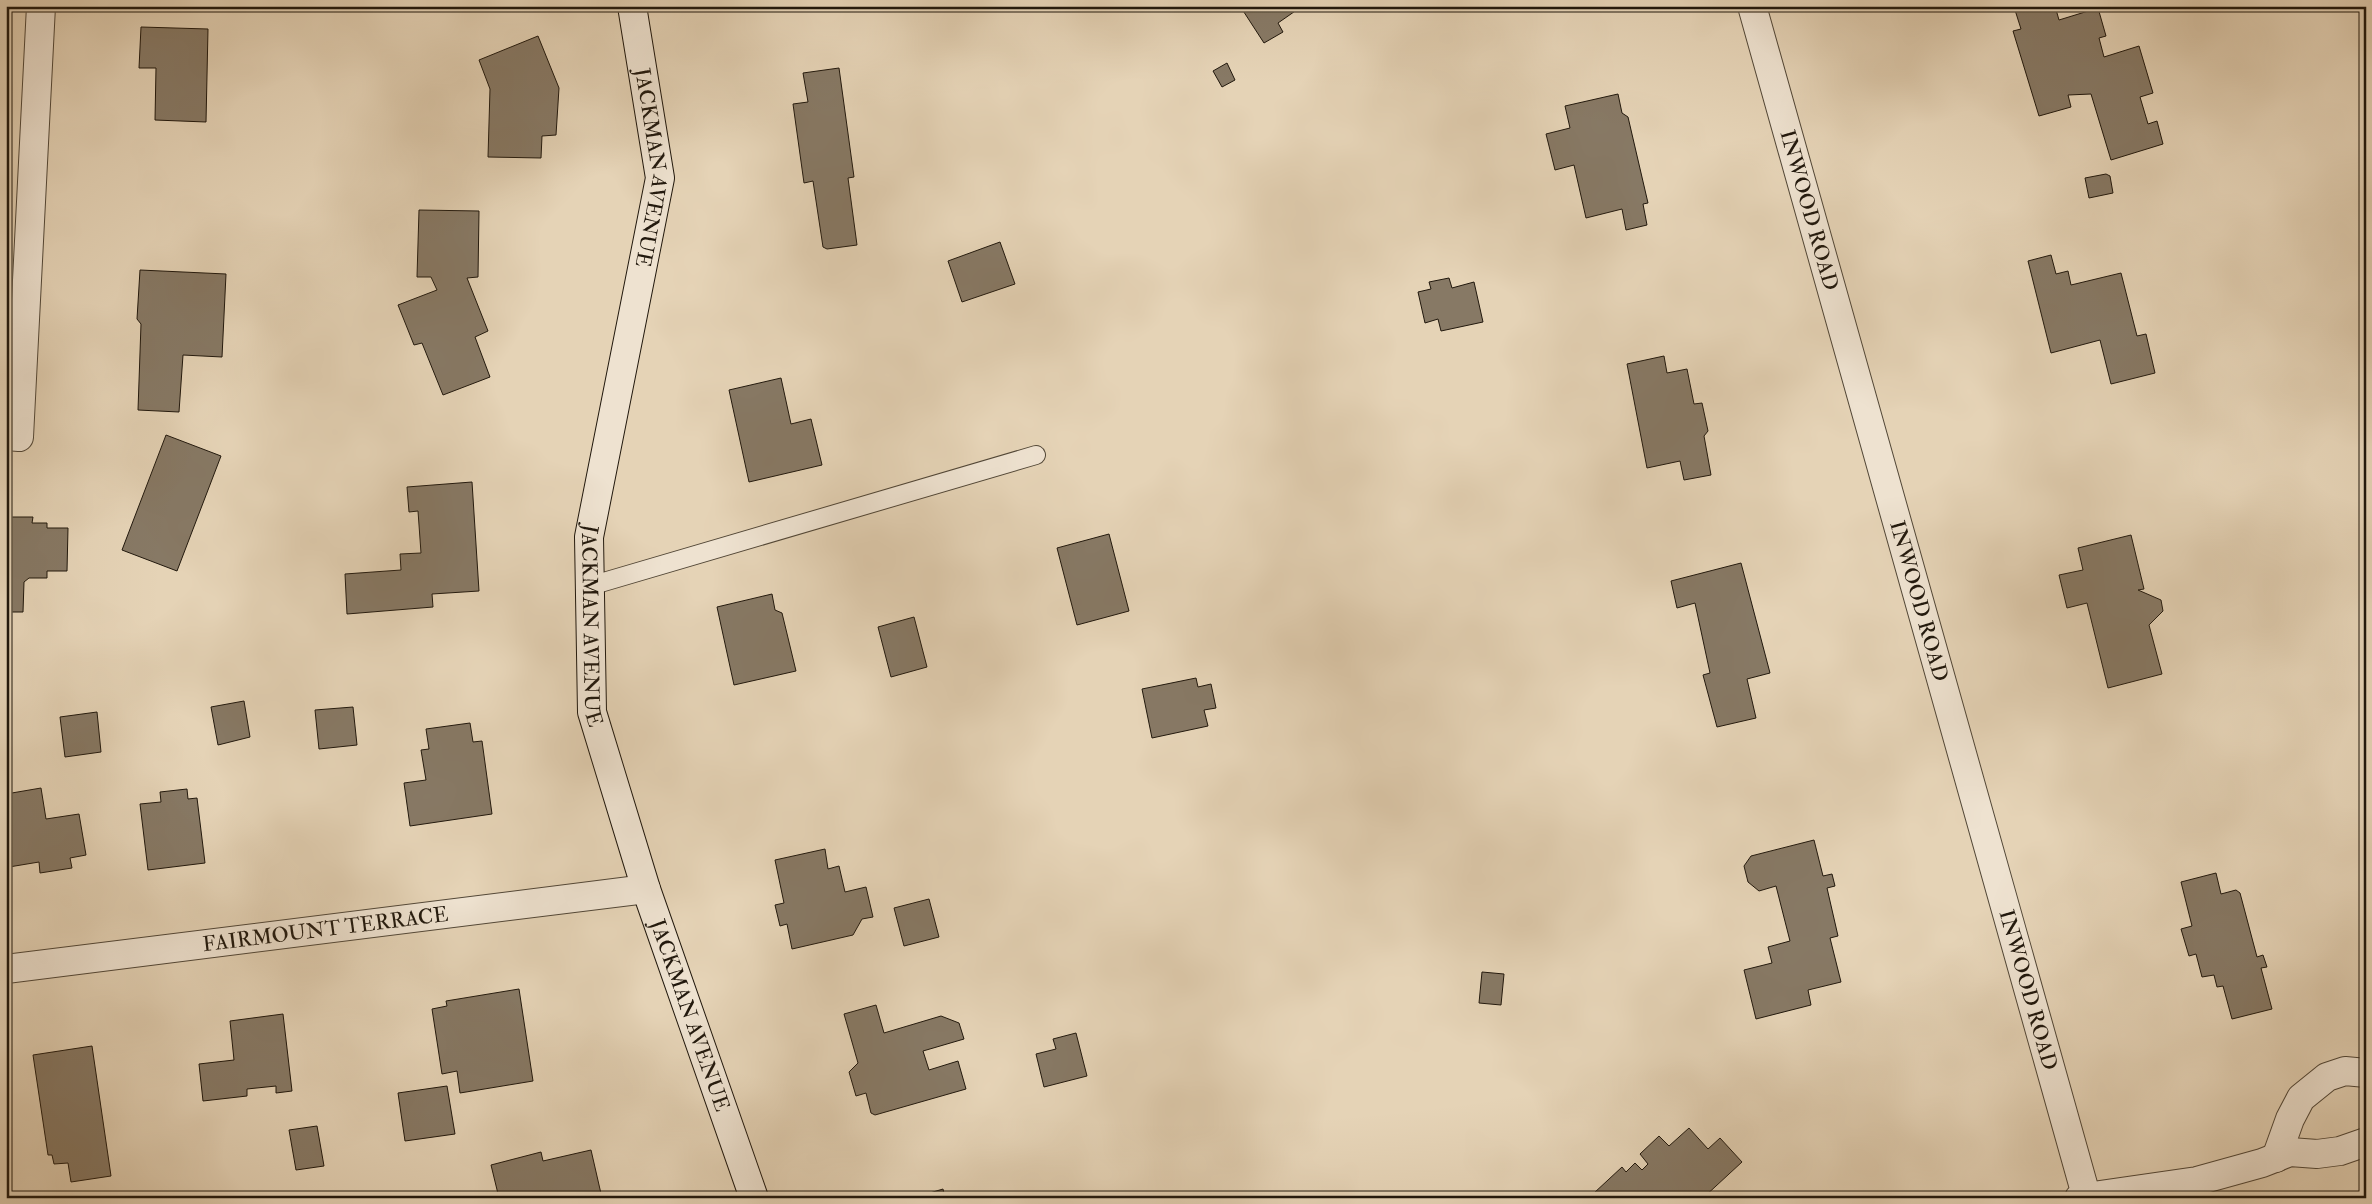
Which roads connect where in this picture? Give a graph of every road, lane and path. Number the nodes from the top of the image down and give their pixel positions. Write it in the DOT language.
graph roads {
  1 [pos="41,6"];
  2 [pos="632,6"];
  3 [pos="1752,6"];
  4 [pos="6,436"];
  5 [pos="1036,455"];
  6 [pos="590,586"];
  7 [pos="646,890"];
  8 [pos="6,969"];
  9 [pos="2366,1073"];
  10 [pos="2366,1142"];
  11 [pos="2276,1158"];
  12 [pos="2082,1196"];
  13 [pos="754,1198"];
  1 -- 4 [label="street"];
  2 -- 6 [label="street, JACKMAN AVENUE"];
  3 -- 12 [label="street, INWOOD ROAD"];
  5 -- 6 [label="lane"];
  6 -- 7 [label="street, JACKMAN AVENUE"];
  7 -- 8 [label="street, FAIRMOUNT TERRACE"];
  7 -- 13 [label="street, JACKMAN AVENUE"];
  9 -- 11 [label="street"];
  10 -- 11 [label="street"];
  11 -- 12 [label="street"];
}
